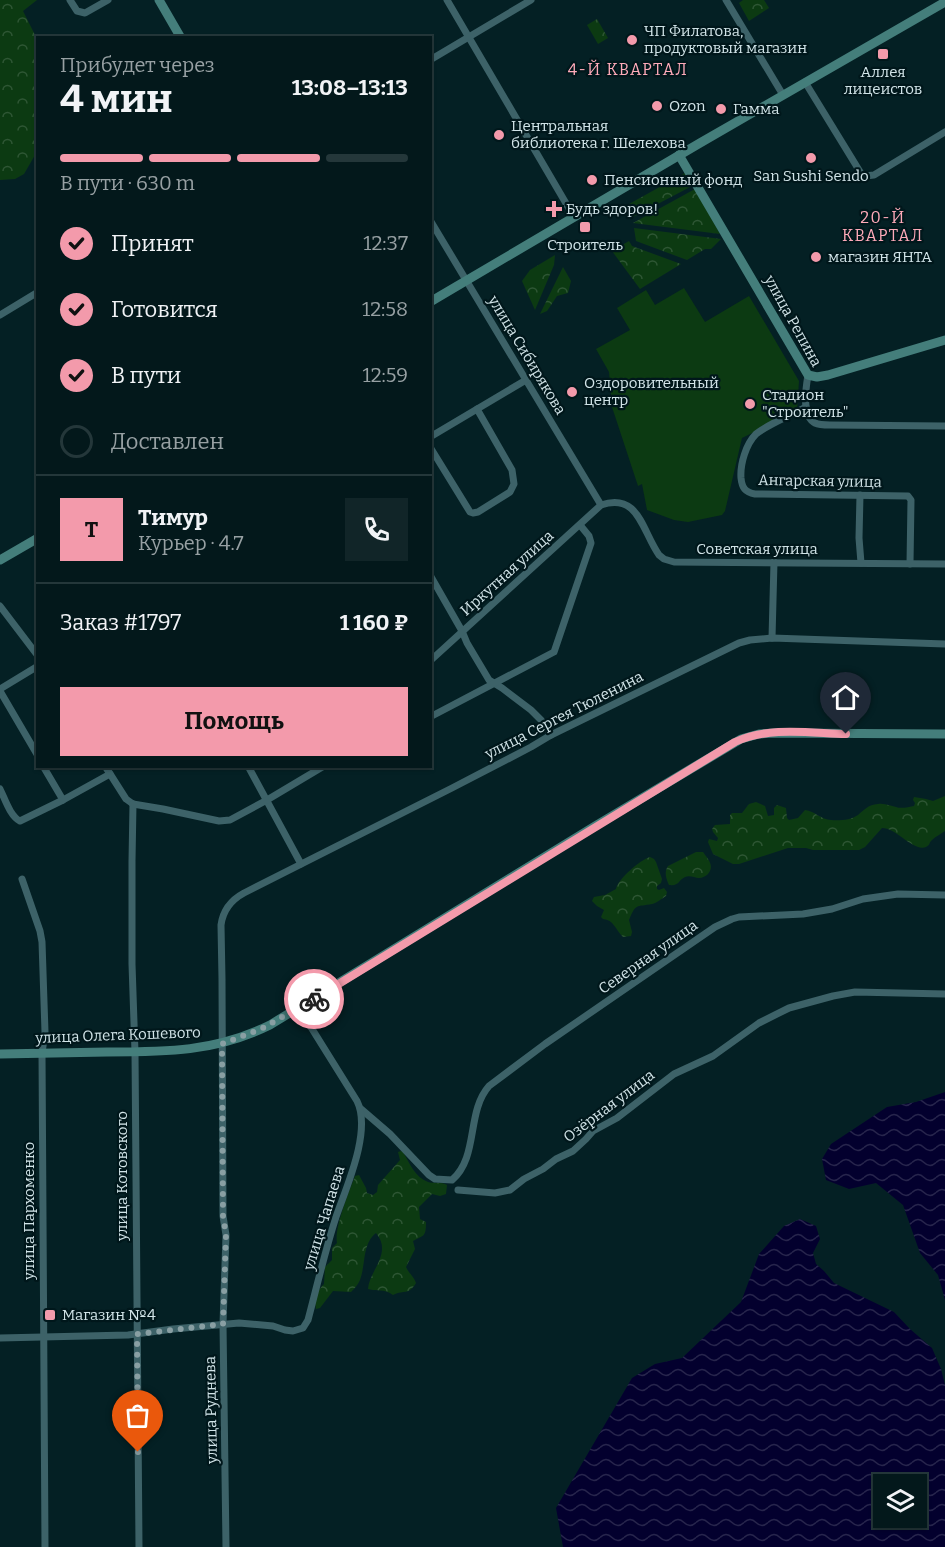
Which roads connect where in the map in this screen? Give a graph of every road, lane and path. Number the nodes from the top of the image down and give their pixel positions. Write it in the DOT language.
graph roads {
  1 [pos="70,0"];
  2 [pos="108,0"];
  3 [pos="159,0"];
  4 [pos="447,0"];
  5 [pos="531,0"];
  6 [pos="726,0"];
  7 [pos="945,2"];
  8 [pos="180,36"];
  9 [pos="469,37"];
  10 [pos="432,59"];
  11 [pos="805,82"];
  12 [pos="783,95"];
  13 [pos="945,132"];
  14 [pos="679,155"];
  15 [pos="574,217"];
  16 [pos="432,223"];
  17 [pos="466,280"];
  18 [pos="36,293"];
  19 [pos="432,301"];
  20 [pos="0,315"];
  21 [pos="945,340"];
  22 [pos="808,375"];
  23 [pos="526,380"];
  24 [pos="806,408"];
  25 [pos="477,409"];
  26 [pos="945,426"];
  27 [pos="432,435"];
  28 [pos="432,450"];
  29 [pos="860,495"];
  30 [pos="601,505"];
  31 [pos="580,525"];
  32 [pos="36,539"];
  33 [pos="0,560"];
  34 [pos="774,562"];
  35 [pos="861,563"];
  36 [pos="910,564"];
  37 [pos="945,564"];
  38 [pos="432,578"];
  39 [pos="0,606"];
  40 [pos="462,631"];
  41 [pos="772,638"];
  42 [pos="945,644"];
  43 [pos="36,653"];
  44 [pos="432,659"];
  45 [pos="36,667"];
  46 [pos="496,683"];
  47 [pos="0,690"];
  48 [pos="432,716"];
  49 [pos="945,734"];
  50 [pos="551,735"];
  51 [pos="36,753"];
  52 [pos="44,768"];
  53 [pos="249,768"];
  54 [pos="321,768"];
  55 [pos="107,770"];
  56 [pos="0,789"];
  57 [pos="63,800"];
  58 [pos="267,800"];
  59 [pos="133,804"];
  60 [pos="301,864"];
  61 [pos="22,879"];
  62 [pos="945,895"];
  63 [pos="224,914"];
  64 [pos="945,994"];
  65 [pos="299,1008"];
  66 [pos="222,1044"];
  67 [pos="135,1052"];
  68 [pos="42,1053"];
  69 [pos="0,1054"];
  70 [pos="361,1109"];
  71 [pos="458,1190"];
  72 [pos="223,1324"];
  73 [pos="137,1334"];
  74 [pos="43,1337"];
  75 [pos="0,1338"];
  76 [pos="45,1547"];
  77 [pos="140,1547"];
  78 [pos="226,1547"];
  1 -- 2 [label="street"];
  3 -- 8 [label="street"];
  4 -- 9 [label="street"];
  5 -- 9 [label="street"];
  6 -- 12 [label="street"];
  7 -- 11 [label="street"];
  9 -- 10 [label="street"];
  9 -- 15 [label="street"];
  11 -- 12 [label="street"];
  11 -- 13 [label="street"];
  12 -- 14 [label="street"];
  14 -- 15 [label="street"];
  14 -- 22 [label="street, улица Репина"];
  15 -- 17 [label="street"];
  16 -- 17 [label="street, улица Сибирякова"];
  17 -- 19 [label="street"];
  17 -- 23 [label="street, улица Сибирякова"];
  18 -- 20 [label="street"];
  21 -- 22 [label="street"];
  22 -- 24 [label="street, улица Репина"];
  23 -- 25 [label="street"];
  23 -- 30 [label="street, улица Сибирякова"];
  24 -- 26 [label="street"];
  24 -- 29 [label="street, Ангарская улица"];
  25 -- 27 [label="street"];
  25 -- 28 [label="street"];
  29 -- 35 [label="street"];
  29 -- 36 [label="street, Ангарская улица"];
  30 -- 31 [label="street, Иркутная улица"];
  30 -- 34 [label="street, Советская улица"];
  31 -- 40 [label="street, Иркутная улица"];
  31 -- 46 [label="street"];
  32 -- 33 [label="street"];
  34 -- 35 [label="street, Советская улица"];
  34 -- 41 [label="street"];
  35 -- 36 [label="street, Советская улица"];
  36 -- 37 [label="street, Советская улица"];
  38 -- 40 [label="street"];
  39 -- 43 [label="street"];
  40 -- 44 [label="street, Иркутная улица"];
  40 -- 46 [label="street"];
  41 -- 42 [label="street, улица Сергея Тюленина"];
  41 -- 50 [label="street, улица Сергея Тюленина"];
  45 -- 47 [label="street"];
  46 -- 48 [label="street"];
  46 -- 50 [label="street"];
  47 -- 51 [label="street"];
  49 -- 65 [label="street, улица Олега Кошевого"];
  50 -- 60 [label="street, улица Сергея Тюленина"];
  52 -- 57 [label="street"];
  53 -- 58 [label="street"];
  54 -- 58 [label="street"];
  55 -- 57 [label="street"];
  55 -- 59 [label="street"];
  56 -- 57 [label="street"];
  58 -- 59 [label="street"];
  58 -- 60 [label="street"];
  59 -- 67 [label="street, улица Котовского"];
  60 -- 63 [label="street, улица Сергея Тюленина"];
  61 -- 68 [label="street, улица Пархоменко"];
  62 -- 70 [label="street, Северная улица"];
  63 -- 66 [label="street, улица Руднева"];
  64 -- 71 [label="street, Озёрная улица"];
  65 -- 66 [label="street, улица Олега Кошевого"];
  65 -- 70 [label="street"];
  66 -- 67 [label="street, улица Олега Кошевого"];
  66 -- 72 [label="street, улица Руднева"];
  67 -- 68 [label="street, улица Олега Кошевого"];
  67 -- 73 [label="street, улица Котовского"];
  68 -- 69 [label="street, улица Олега Кошевого"];
  68 -- 74 [label="street, улица Пархоменко"];
  70 -- 72 [label="street, улица Чапаева"];
  72 -- 73 [label="street"];
  72 -- 78 [label="street, улица Руднева"];
  73 -- 74 [label="street"];
  73 -- 77 [label="street, улица Котовского"];
  74 -- 75 [label="street"];
  74 -- 76 [label="street, улица Пархоменко"];
}
